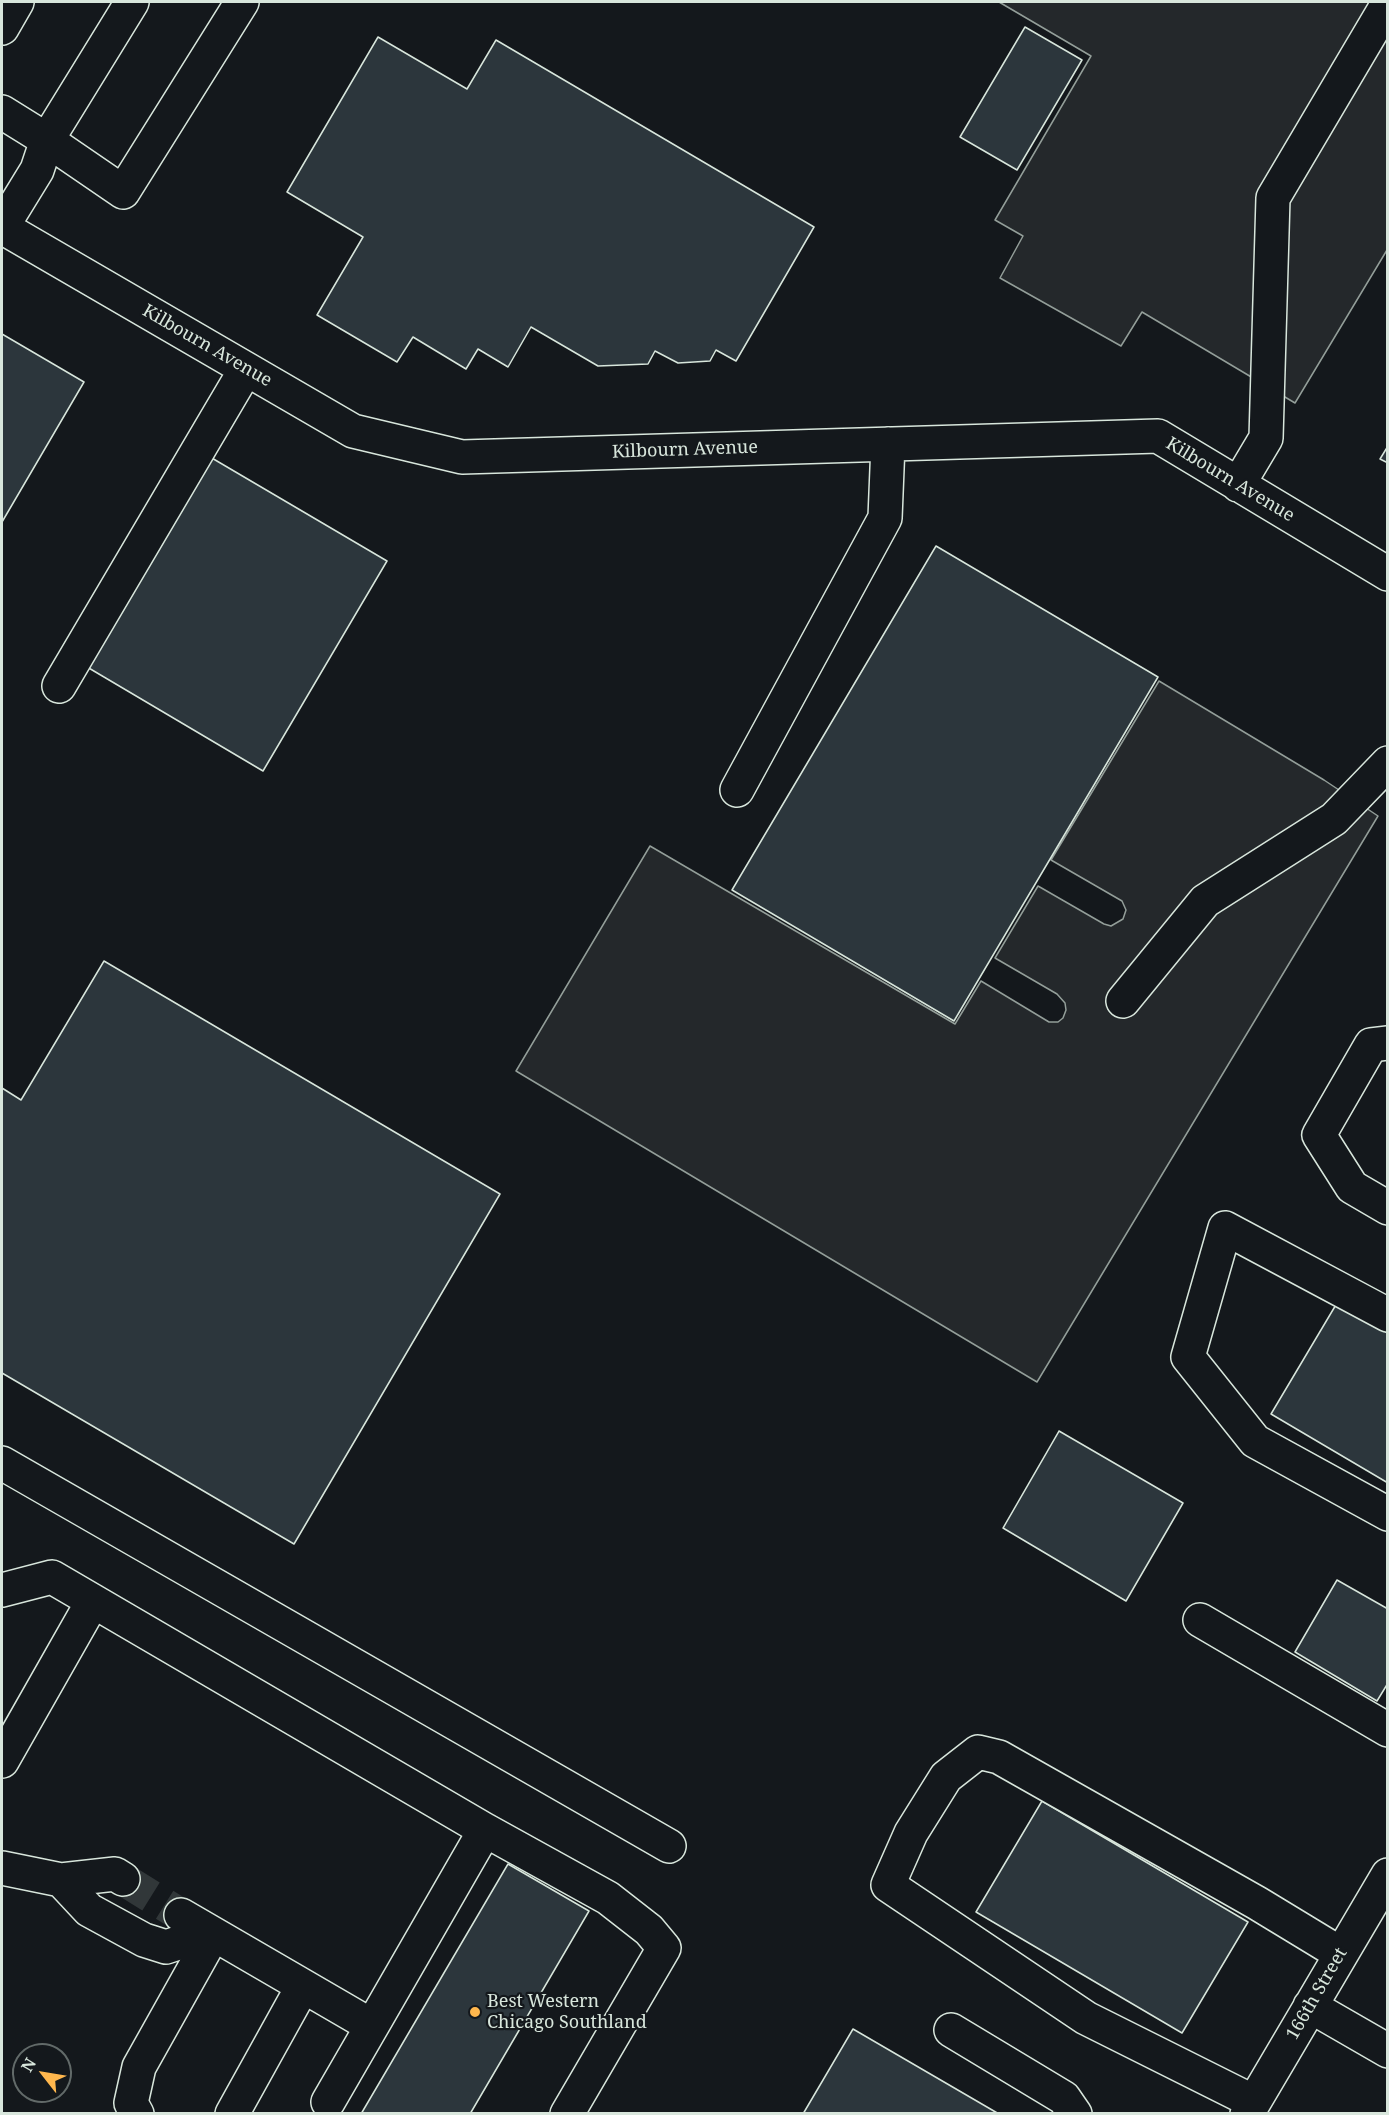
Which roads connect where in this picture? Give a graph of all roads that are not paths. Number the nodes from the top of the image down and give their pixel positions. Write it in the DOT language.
graph roads {
  1 [pos="17,2"];
  2 [pos="132,2"];
  3 [pos="242,2"];
  4 [pos="1388,8"];
  5 [pos="2,28"];
  6 [pos="2,112"];
  7 [pos="47,140"];
  8 [pos="2,227"];
  9 [pos="246,369"];
  10 [pos="888,444"];
  11 [pos="1238,484"];
  12 [pos="1388,574"];
  13 [pos="59,686"];
  14 [pos="1388,763"];
  15 [pos="737,790"];
  16 [pos="1123,1001"];
  17 [pos="1388,1042"];
  18 [pos="1388,1208"];
  19 [pos="1388,1315"];
  20 [pos="2,1463"];
  21 [pos="1388,1514"];
  22 [pos="2,1590"];
  23 [pos="93,1601"];
  24 [pos="1200,1620"];
  25 [pos="1388,1730"];
  26 [pos="2,1761"];
  27 [pos="485,1830"];
  28 [pos="669,1846"];
  29 [pos="2,1868"];
  30 [pos="1388,1875"];
  31 [pos="123,1879"];
  32 [pos="61,1880"];
  33 [pos="198,1926"];
  34 [pos="1341,1954"];
  35 [pos="303,1986"];
  36 [pos="1310,2006"];
  37 [pos="372,2026"];
  38 [pos="951,2030"];
  39 [pos="1388,2051"];
  40 [pos="328,2102"];
  41 [pos="1250,2108"];
  42 [pos="137,2114"];
  43 [pos="232,2114"];
  44 [pos="567,2114"];
  45 [pos="1075,2114"];
  1 -- 5 [label="street"];
  2 -- 7 [label="street"];
  3 -- 7 [label="street"];
  4 -- 11 [label="street"];
  6 -- 7 [label="street"];
  7 -- 8 [label="street"];
  8 -- 9 [label="street, Kilbourn Avenue"];
  9 -- 10 [label="street, Kilbourn Avenue"];
  9 -- 13 [label="street"];
  10 -- 11 [label="street, Kilbourn Avenue"];
  10 -- 15 [label="street"];
  11 -- 12 [label="street, Kilbourn Avenue"];
  14 -- 16 [label="street"];
  17 -- 18 [label="street"];
  19 -- 21 [label="street"];
  20 -- 28 [label="street"];
  22 -- 23 [label="street"];
  23 -- 26 [label="street"];
  23 -- 27 [label="street"];
  24 -- 25 [label="street"];
  27 -- 37 [label="street"];
  27 -- 44 [label="street"];
  29 -- 32 [label="street"];
  30 -- 34 [label="street, 166th Street"];
  31 -- 32 [label="street"];
  32 -- 33 [label="street"];
  33 -- 35 [label="street"];
  33 -- 42 [label="street"];
  34 -- 36 [label="street, 166th Street"];
  34 -- 41 [label="street"];
  35 -- 37 [label="street"];
  35 -- 43 [label="street"];
  36 -- 39 [label="street"];
  36 -- 41 [label="street, 166th Street"];
  37 -- 40 [label="street"];
  38 -- 45 [label="street"];
}
